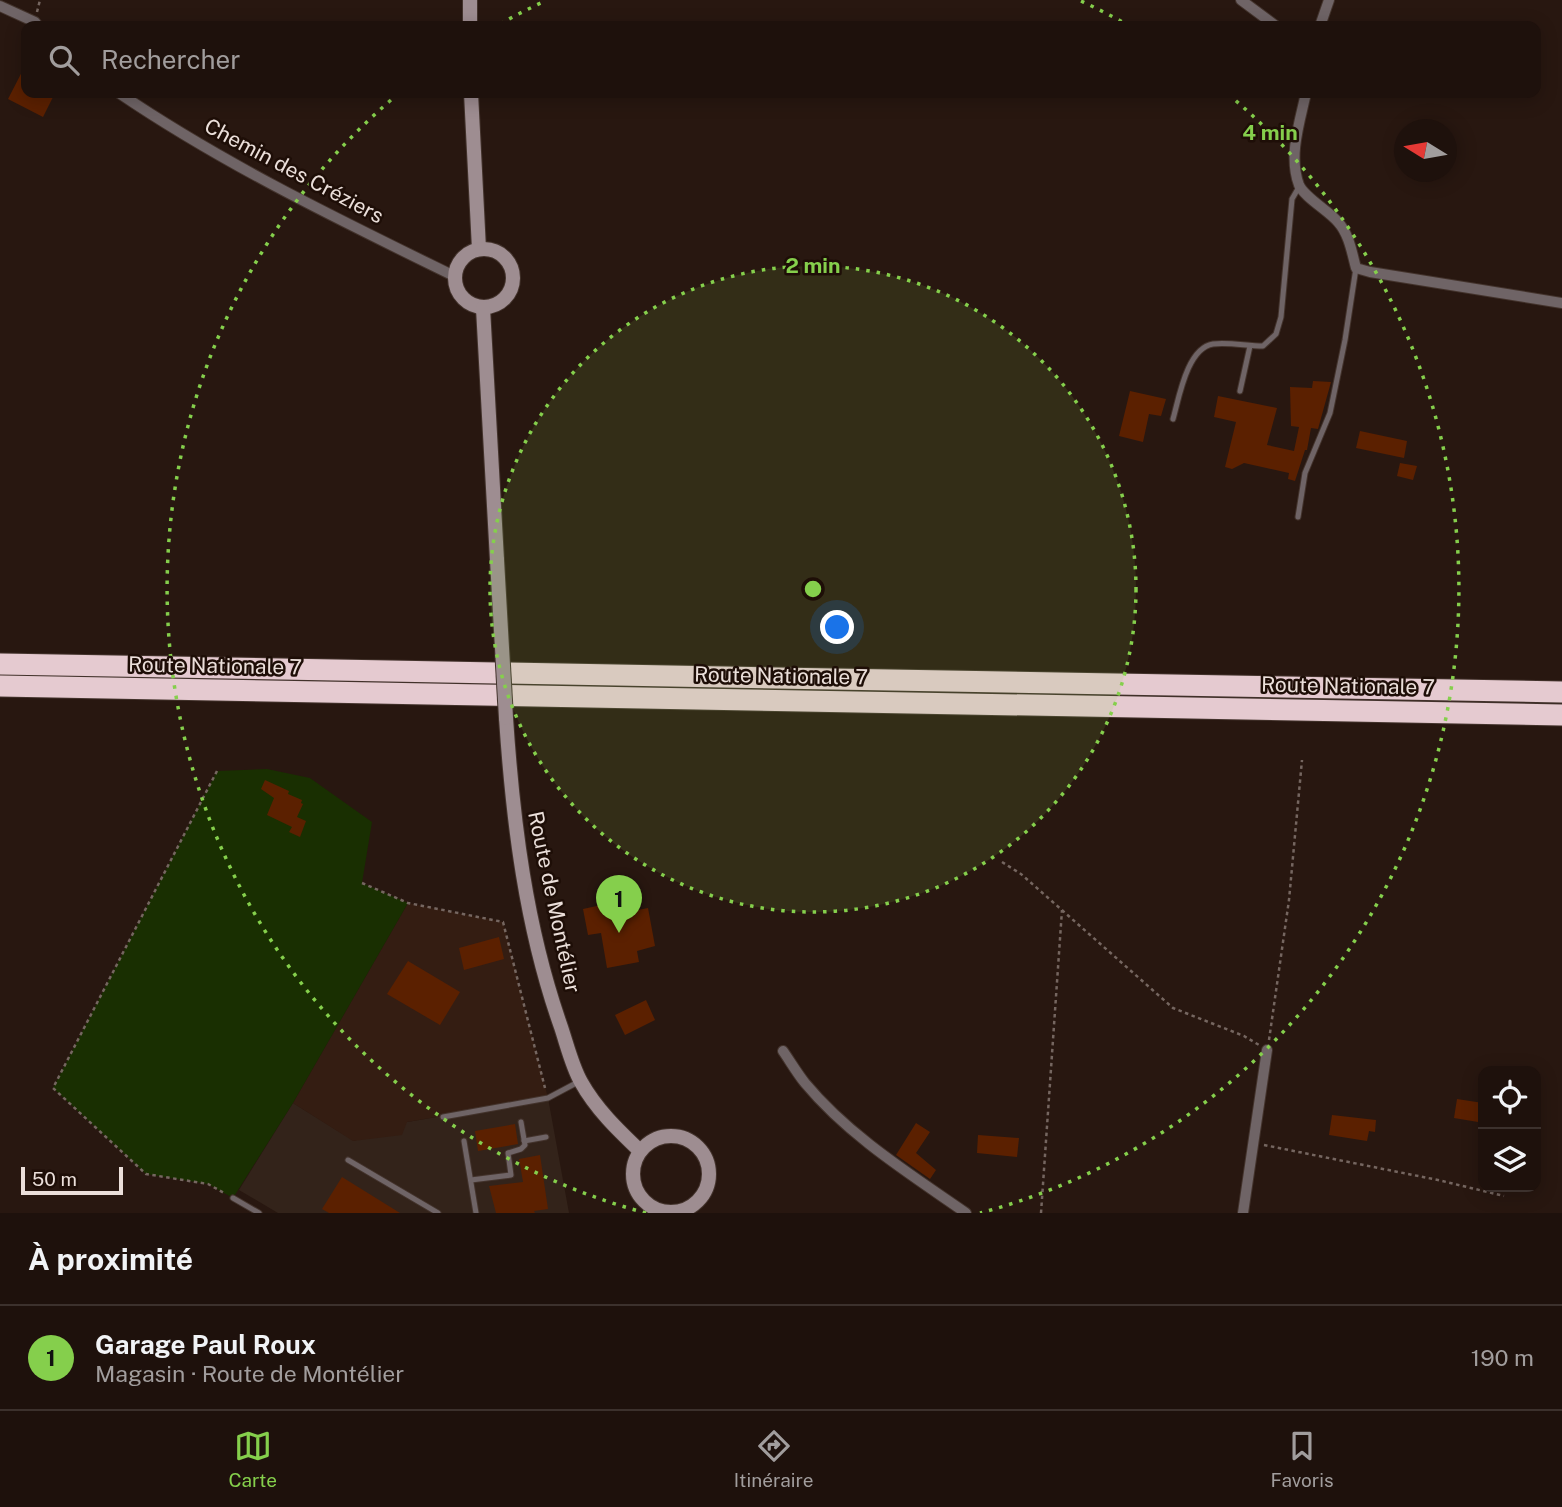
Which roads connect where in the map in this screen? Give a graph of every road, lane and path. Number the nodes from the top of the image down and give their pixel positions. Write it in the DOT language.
graph roads {
  1 [pos="470,0"];
  2 [pos="1241,0"];
  3 [pos="1329,0"];
  4 [pos="0,6"];
  5 [pos="33,21"];
  6 [pos="470,21"];
  7 [pos="1269,21"];
  8 [pos="1322,21"];
  9 [pos="127,98"];
  10 [pos="471,98"];
  11 [pos="1306,98"];
  12 [pos="1299,187"];
  13 [pos="479,249"];
  14 [pos="1356,268"];
  15 [pos="454,276"];
  16 [pos="1562,303"];
  17 [pos="483,308"];
  18 [pos="1250,346"];
  19 [pos="1240,391"];
  20 [pos="1173,419"];
  21 [pos="1298,517"];
  22 [pos="0,664"];
  23 [pos="0,686"];
  24 [pos="1562,692"];
  25 [pos="1562,715"];
  26 [pos="1302,760"];
  27 [pos="217,771"];
  28 [pos="1002,862"];
  29 [pos="362,883"];
  30 [pos="1062,910"];
  31 [pos="1267,1050"];
  32 [pos="783,1051"];
  33 [pos="580,1081"];
  34 [pos="548,1098"];
  35 [pos="443,1117"];
  36 [pos="520,1122"];
  37 [pos="546,1137"];
  38 [pos="464,1140"];
  39 [pos="524,1141"];
  40 [pos="1253,1143"];
  41 [pos="640,1151"];
  42 [pos="348,1160"];
  43 [pos="471,1180"];
  44 [pos="1504,1196"];
  45 [pos="233,1198"];
  46 [pos="693,1209"];
  47 [pos="259,1213"];
  48 [pos="438,1213"];
  49 [pos="476,1213"];
  50 [pos="966,1213"];
  51 [pos="1041,1213"];
  52 [pos="1243,1213"];
  1 -- 6 [label="main road"];
  2 -- 7 [label="street"];
  3 -- 8 [label="street"];
  4 -- 5 [label="street"];
  9 -- 15 [label="street, Chemin des Créziers"];
  10 -- 13 [label="main road"];
  11 -- 12 [label="street"];
  12 -- 14 [label="street"];
  12 -- 18 [label="lane"];
  13 -- 15 [label="main road"];
  13 -- 17 [label="main road"];
  14 -- 16 [label="street"];
  14 -- 21 [label="lane"];
  15 -- 17 [label="main road"];
  17 -- 33 [label="main road, Route de Montélier, bridge"];
  18 -- 19 [label="lane"];
  18 -- 20 [label="lane"];
  22 -- 24 [label="highway, Route Nationale 7"];
  23 -- 25 [label="highway, Route Nationale 7"];
  26 -- 31 [label="path"];
  27 -- 45 [label="path"];
  28 -- 30 [label="path"];
  29 -- 34 [label="path"];
  30 -- 31 [label="path"];
  30 -- 51 [label="path"];
  31 -- 40 [label="street"];
  32 -- 50 [label="street"];
  33 -- 34 [label="lane"];
  33 -- 41 [label="main road, Route de Montélier"];
  34 -- 35 [label="lane"];
  36 -- 39 [label="lane"];
  37 -- 39 [label="lane"];
  38 -- 43 [label="lane"];
  39 -- 43 [label="lane"];
  40 -- 44 [label="path"];
  40 -- 52 [label="street"];
  41 -- 46 [label="main road"];
  41 -- 46 [label="main road"];
  42 -- 48 [label="lane"];
  43 -- 49 [label="lane"];
  45 -- 47 [label="lane"];
}
